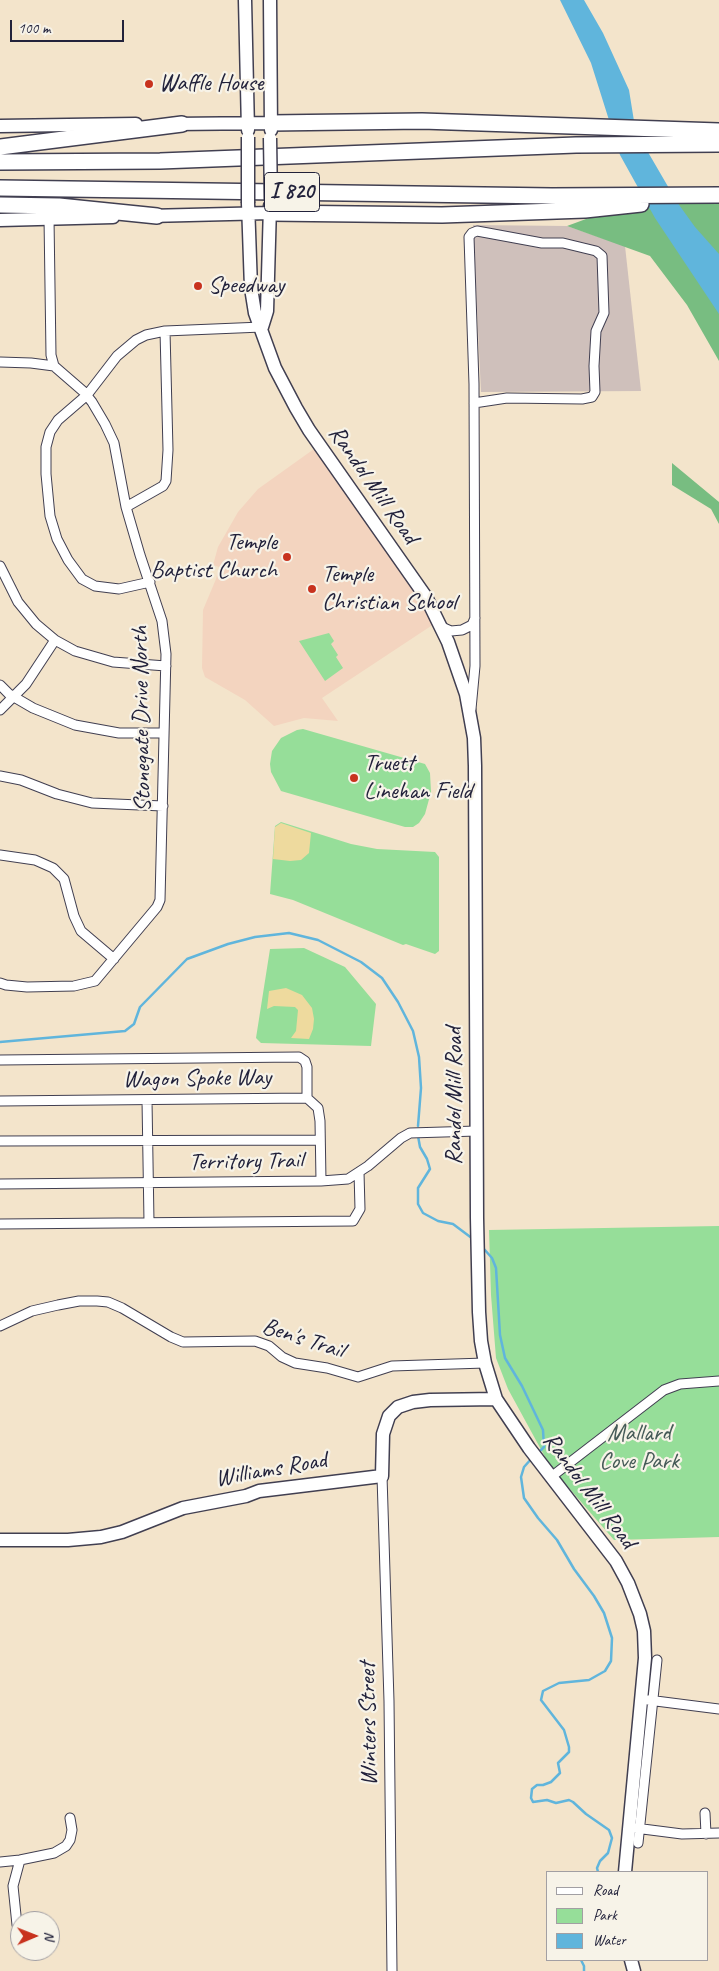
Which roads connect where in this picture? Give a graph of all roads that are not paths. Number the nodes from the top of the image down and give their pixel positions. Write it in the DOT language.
graph roads {
  1 [pos="245,0"];
  2 [pos="270,0"];
  3 [pos="182,124"];
  4 [pos="248,124"];
  5 [pos="0,126"];
  6 [pos="271,131"];
  7 [pos="719,131"];
  8 [pos="719,144"];
  9 [pos="0,148"];
  10 [pos="0,162"];
  11 [pos="0,188"];
  12 [pos="719,196"];
  13 [pos="584,203"];
  14 [pos="0,205"];
  15 [pos="270,207"];
  16 [pos="248,208"];
  17 [pos="157,216"];
  18 [pos="49,218"];
  19 [pos="0,220"];
  20 [pos="262,327"];
  21 [pos="165,331"];
  22 [pos="0,362"];
  23 [pos="54,366"];
  24 [pos="87,395"];
  25 [pos="474,403"];
  26 [pos="126,507"];
  27 [pos="0,566"];
  28 [pos="150,582"];
  29 [pos="475,618"];
  30 [pos="442,628"];
  31 [pos="55,640"];
  32 [pos="166,666"];
  33 [pos="0,685"];
  34 [pos="14,697"];
  35 [pos="0,710"];
  36 [pos="471,717"];
  37 [pos="164,733"];
  38 [pos="0,776"];
  39 [pos="163,806"];
  40 [pos="0,855"];
  41 [pos="114,959"];
  42 [pos="0,983"];
  43 [pos="0,1060"];
  44 [pos="307,1098"];
  45 [pos="147,1100"];
  46 [pos="0,1102"];
  47 [pos="477,1131"];
  48 [pos="148,1140"];
  49 [pos="320,1140"];
  50 [pos="0,1141"];
  51 [pos="359,1172"];
  52 [pos="321,1181"];
  53 [pos="148,1183"];
  54 [pos="0,1184"];
  55 [pos="149,1222"];
  56 [pos="0,1224"];
  57 [pos="0,1326"];
  58 [pos="484,1362"];
  59 [pos="719,1381"];
  60 [pos="496,1399"];
  61 [pos="382,1476"];
  62 [pos="551,1477"];
  63 [pos="0,1540"];
  64 [pos="657,1660"];
  65 [pos="646,1700"];
  66 [pos="719,1709"];
  67 [pos="705,1813"];
  68 [pos="70,1818"];
  69 [pos="634,1828"];
  70 [pos="719,1833"];
  71 [pos="706,1834"];
  72 [pos="638,1843"];
  73 [pos="20,1860"];
  74 [pos="0,1862"];
  75 [pos="625,1871"];
  76 [pos="15,1911"];
  77 [pos="392,1971"];
  1 -- 4 [label="main road, Randol Mill Road"];
  2 -- 6 [label="main road, Randol Mill Road"];
  3 -- 4 [label="main road"];
  3 -- 5 [label="main road"];
  3 -- 9 [label="highway"];
  4 -- 6 [label="main road"];
  4 -- 16 [label="main road, Randol Mill Road, bridge"];
  6 -- 7 [label="highway"];
  6 -- 15 [label="main road, Randol Mill Road, bridge"];
  8 -- 10 [label="highway, I 820"];
  11 -- 13 [label="highway, I 820"];
  12 -- 13 [label="highway, I 820"];
  13 -- 15 [label="highway"];
  14 -- 17 [label="highway"];
  15 -- 16 [label="main road"];
  15 -- 20 [label="main road, Randol Mill Road"];
  16 -- 17 [label="main road"];
  16 -- 20 [label="main road, Randol Mill Road"];
  17 -- 18 [label="main road"];
  18 -- 19 [label="main road"];
  18 -- 23 [label="street"];
  20 -- 21 [label="street"];
  20 -- 30 [label="main road, Randol Mill Road"];
  21 -- 24 [label="street"];
  21 -- 26 [label="street"];
  22 -- 23 [label="street"];
  23 -- 24 [label="street, Stonegate Drive North"];
  24 -- 26 [label="street, Stonegate Drive North"];
  24 -- 28 [label="street"];
  25 -- 25 [label="street"];
  25 -- 29 [label="street"];
  26 -- 28 [label="street, Stonegate Drive North"];
  27 -- 31 [label="street"];
  28 -- 32 [label="street, Stonegate Drive North"];
  29 -- 30 [label="street"];
  29 -- 36 [label="street"];
  30 -- 36 [label="main road, Randol Mill Road"];
  31 -- 32 [label="street"];
  31 -- 34 [label="street"];
  32 -- 37 [label="street, Stonegate Drive North"];
  33 -- 34 [label="street"];
  34 -- 35 [label="street"];
  34 -- 37 [label="street"];
  36 -- 47 [label="main road, Randol Mill Road"];
  37 -- 39 [label="street, Stonegate Drive North"];
  38 -- 39 [label="street"];
  39 -- 41 [label="street, Stonegate Drive North"];
  40 -- 41 [label="street"];
  41 -- 42 [label="street, Stonegate Drive North"];
  43 -- 44 [label="street"];
  44 -- 45 [label="street, Wagon Spoke Way"];
  44 -- 49 [label="street"];
  45 -- 46 [label="street, Wagon Spoke Way"];
  45 -- 48 [label="street"];
  47 -- 51 [label="street, Territory Trail"];
  47 -- 58 [label="main road, Randol Mill Road"];
  48 -- 49 [label="street"];
  48 -- 50 [label="street"];
  48 -- 53 [label="street"];
  49 -- 52 [label="street"];
  51 -- 52 [label="street, Territory Trail"];
  51 -- 55 [label="street"];
  52 -- 53 [label="street, Territory Trail"];
  53 -- 54 [label="street, Territory Trail"];
  53 -- 55 [label="street"];
  55 -- 56 [label="street"];
  57 -- 58 [label="street, Ben's Trail"];
  58 -- 60 [label="main road, Randol Mill Road"];
  59 -- 62 [label="street"];
  60 -- 61 [label="main road"];
  60 -- 62 [label="main road, Randol Mill Road"];
  61 -- 63 [label="main road, Williams Road"];
  61 -- 77 [label="street, Winters Street"];
  62 -- 65 [label="main road, Randol Mill Road"];
  64 -- 65 [label="street, Randol Mill Road"];
  65 -- 66 [label="street"];
  65 -- 69 [label="main road, Randol Mill Road"];
  67 -- 71 [label="street"];
  68 -- 73 [label="street"];
  69 -- 71 [label="street"];
  69 -- 72 [label="street, Randol Mill Road"];
  69 -- 75 [label="main road, Randol Mill Road"];
  70 -- 71 [label="street"];
  73 -- 74 [label="street"];
  73 -- 76 [label="street"];
}
